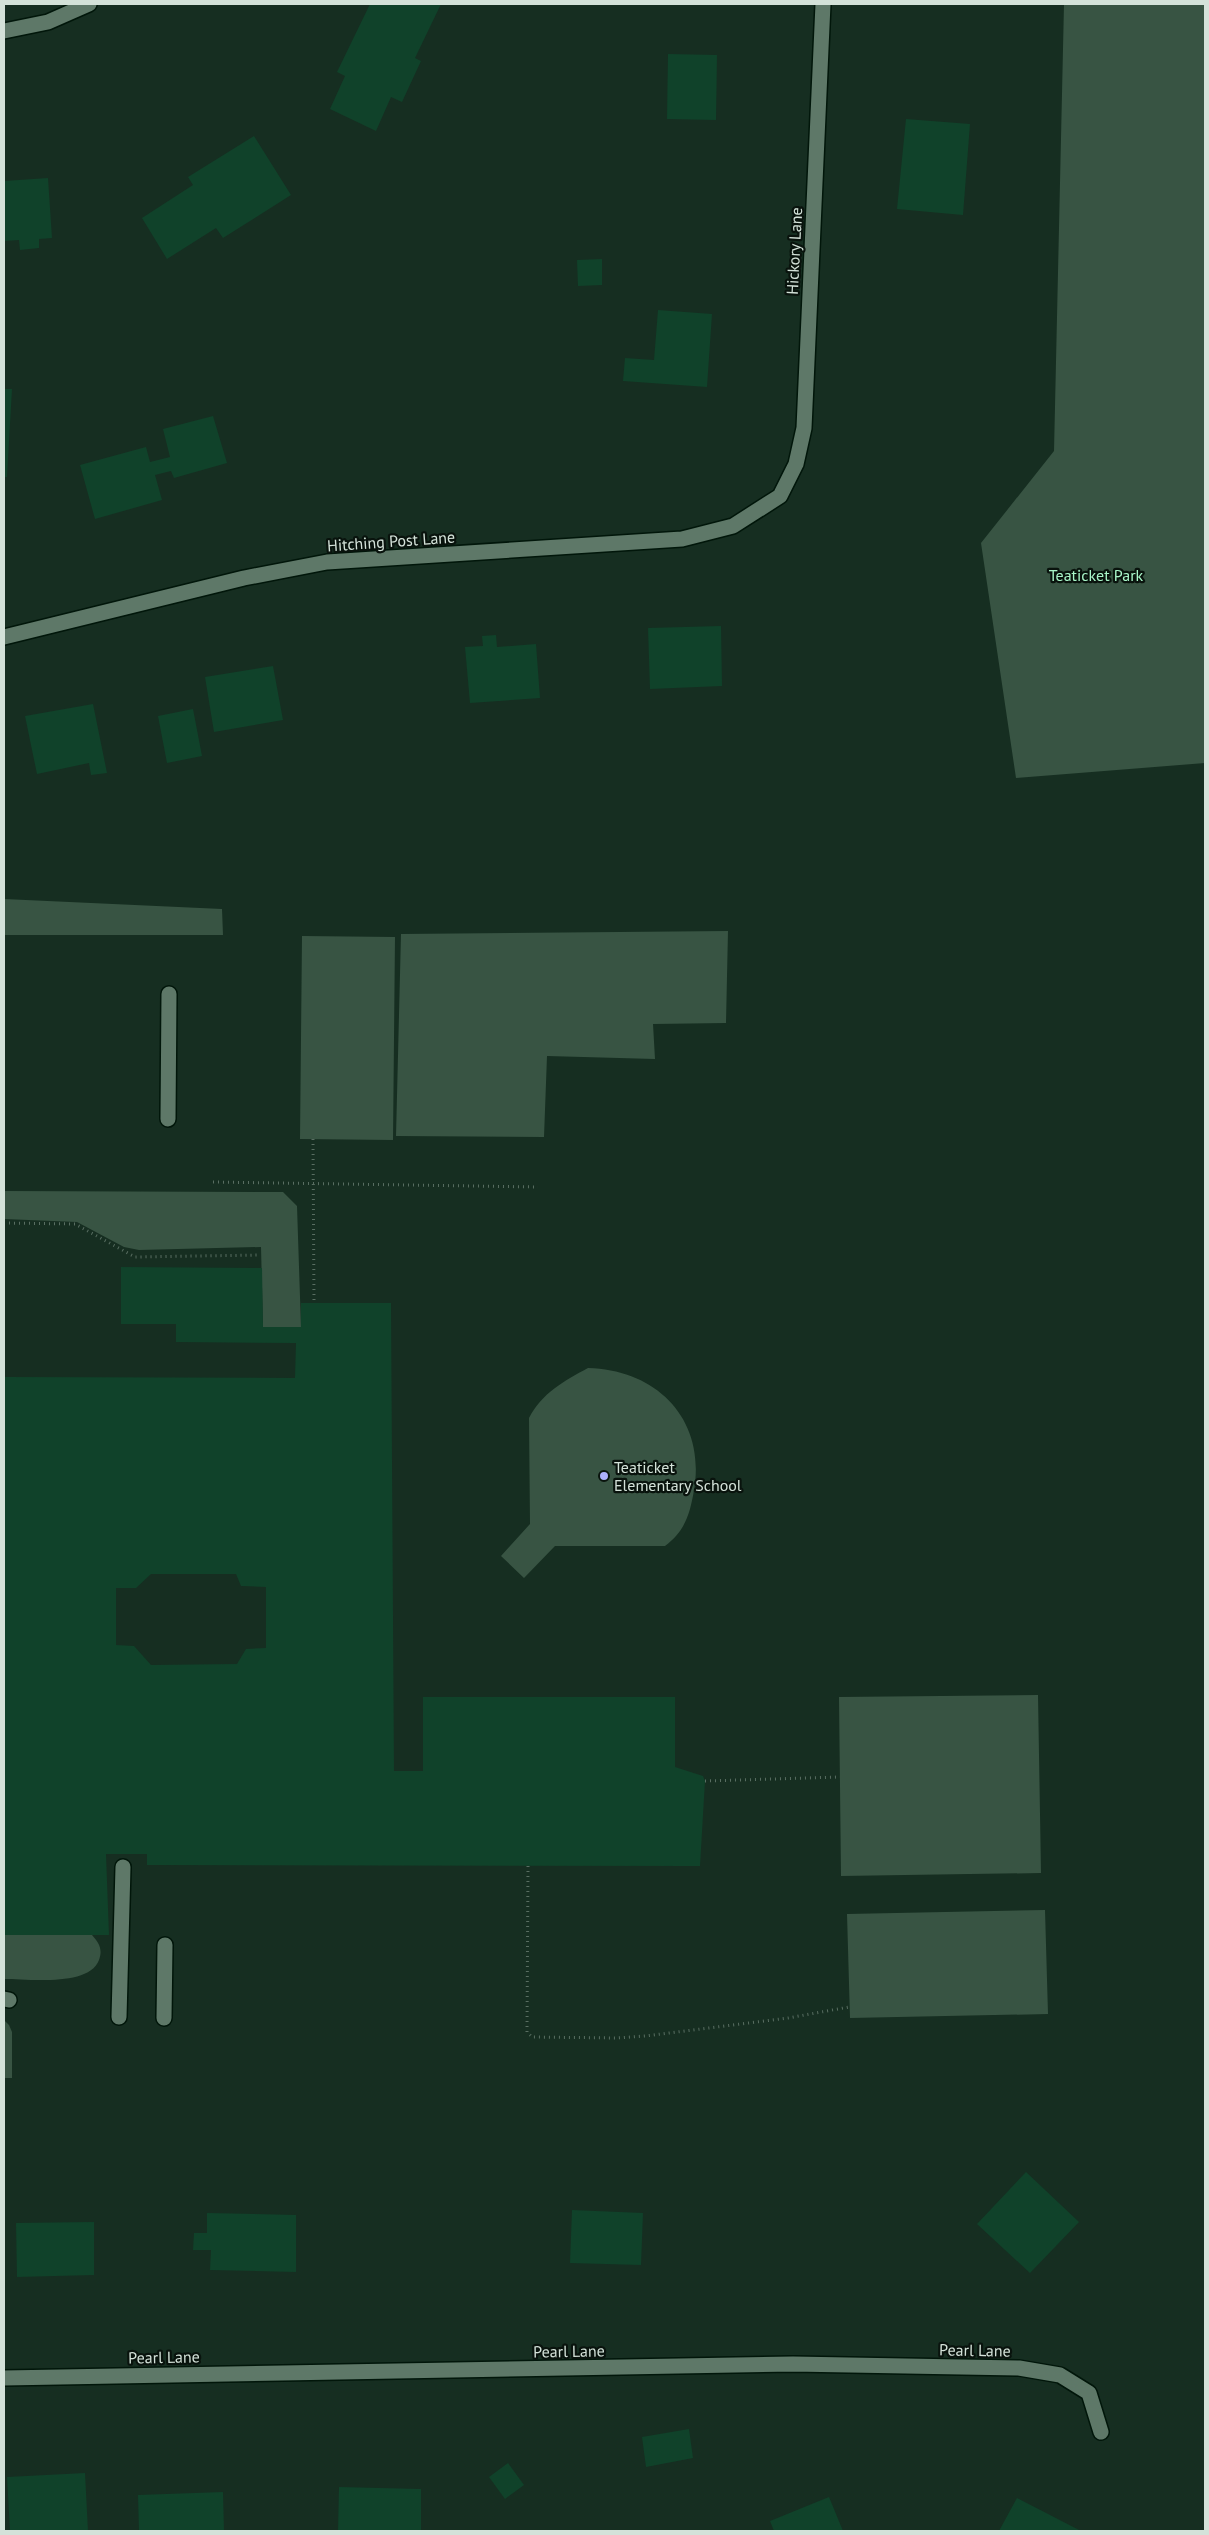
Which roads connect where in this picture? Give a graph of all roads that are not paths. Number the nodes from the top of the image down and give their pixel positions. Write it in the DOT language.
graph roads {
  1 [pos="89,4"];
  2 [pos="822,4"];
  3 [pos="4,31"];
  4 [pos="780,496"];
  5 [pos="4,637"];
  6 [pos="169,994"];
  7 [pos="168,1119"];
  8 [pos="123,1867"];
  9 [pos="165,1945"];
  10 [pos="119,2017"];
  11 [pos="164,2018"];
  12 [pos="4,2378"];
  13 [pos="1100,2432"];
  1 -- 3 [label="street"];
  2 -- 4 [label="street, Hickory Lane"];
  4 -- 5 [label="street, Hitching Post Lane"];
  6 -- 7 [label="street"];
  8 -- 10 [label="street"];
  9 -- 11 [label="street"];
  12 -- 13 [label="street, Pearl Lane"];
}
